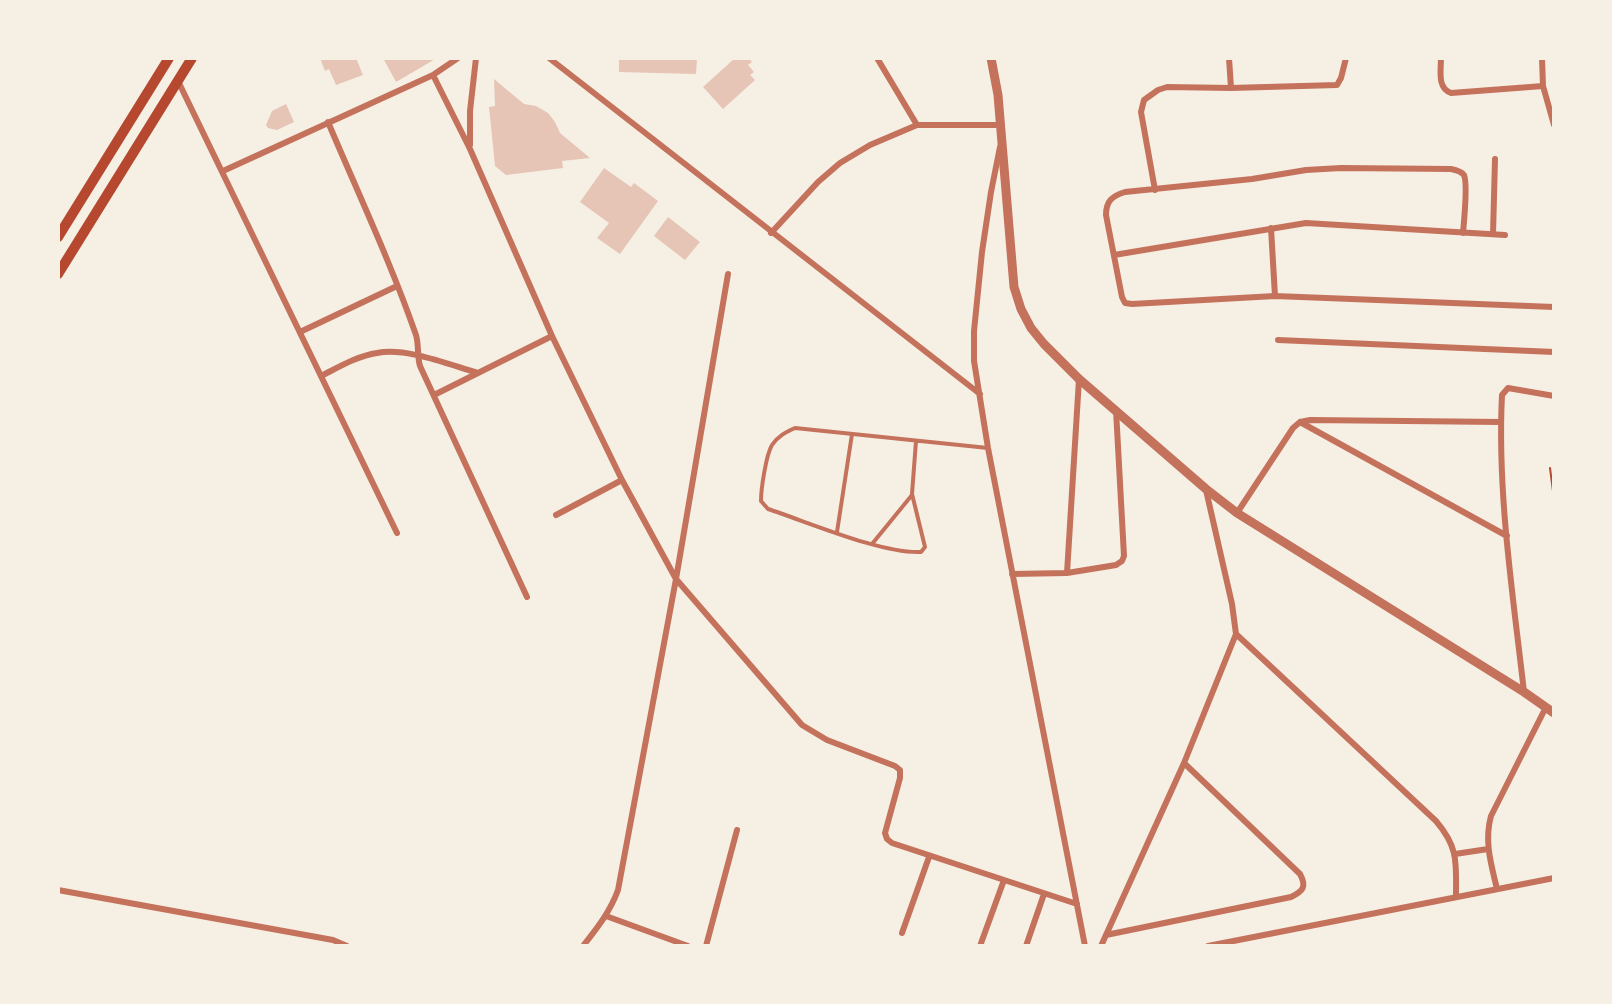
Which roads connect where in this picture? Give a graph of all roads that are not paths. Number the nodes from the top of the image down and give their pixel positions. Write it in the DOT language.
graph roads {
  1 [pos="169,58"];
  2 [pos="192,58"];
  3 [pos="458,58"];
  4 [pos="476,58"];
  5 [pos="549,58"];
  6 [pos="877,58"];
  7 [pos="991,58"];
  8 [pos="1228,58"];
  9 [pos="1346,58"];
  10 [pos="1441,58"];
  11 [pos="1542,58"];
  12 [pos="433,75"];
  13 [pos="178,80"];
  14 [pos="1543,86"];
  15 [pos="1231,88"];
  16 [pos="1552,114"];
  17 [pos="327,122"];
  18 [pos="917,124"];
  19 [pos="1001,125"];
  20 [pos="1554,125"];
  21 [pos="1002,141"];
  22 [pos="470,149"];
  23 [pos="1495,159"];
  24 [pos="223,171"];
  25 [pos="1155,190"];
  26 [pos="1271,228"];
  27 [pos="771,233"];
  28 [pos="1463,233"];
  29 [pos="1493,234"];
  30 [pos="1505,235"];
  31 [pos="58,237"];
  32 [pos="1114,255"];
  33 [pos="58,274"];
  34 [pos="728,274"];
  35 [pos="398,286"];
  36 [pos="1275,296"];
  37 [pos="1554,307"];
  38 [pos="300,332"];
  39 [pos="552,336"];
  40 [pos="1278,340"];
  41 [pos="1554,352"];
  42 [pos="417,356"];
  43 [pos="478,373"];
  44 [pos="321,376"];
  45 [pos="1079,379"];
  46 [pos="980,394"];
  47 [pos="434,395"];
  48 [pos="1554,396"];
  49 [pos="1116,410"];
  50 [pos="1300,422"];
  51 [pos="1501,422"];
  52 [pos="852,434"];
  53 [pos="916,441"];
  54 [pos="988,448"];
  55 [pos="622,480"];
  56 [pos="1206,489"];
  57 [pos="912,494"];
  58 [pos="1237,513"];
  59 [pos="556,515"];
  60 [pos="837,532"];
  61 [pos="398,534"];
  62 [pos="1507,536"];
  63 [pos="872,544"];
  64 [pos="1067,573"];
  65 [pos="1012,574"];
  66 [pos="676,579"];
  67 [pos="527,597"];
  68 [pos="1236,634"];
  69 [pos="1524,692"];
  70 [pos="1550,710"];
  71 [pos="1184,763"];
  72 [pos="737,830"];
  73 [pos="1488,849"];
  74 [pos="1455,854"];
  75 [pos="929,856"];
  76 [pos="1554,878"];
  77 [pos="1004,880"];
  78 [pos="1497,889"];
  79 [pos="58,890"];
  80 [pos="1044,894"];
  81 [pos="1456,897"];
  82 [pos="1077,904"];
  83 [pos="606,916"];
  84 [pos="902,933"];
  85 [pos="1106,935"];
  86 [pos="347,945"];
  87 [pos="583,945"];
  88 [pos="688,945"];
  89 [pos="706,945"];
  90 [pos="980,945"];
  91 [pos="1026,945"];
  92 [pos="1085,945"];
  93 [pos="1101,945"];
  94 [pos="1208,945"];
  1 -- 31 [label="main road"];
  2 -- 13 [label="main road"];
  3 -- 12 [label="street"];
  4 -- 22 [label="street"];
  5 -- 27 [label="street"];
  6 -- 18 [label="street"];
  7 -- 19 [label="street"];
  8 -- 15 [label="street"];
  9 -- 15 [label="street"];
  10 -- 14 [label="street"];
  11 -- 14 [label="street"];
  12 -- 17 [label="street"];
  12 -- 22 [label="street"];
  13 -- 24 [label="street"];
  13 -- 33 [label="main road"];
  14 -- 16 [label="street"];
  15 -- 25 [label="street"];
  16 -- 20 [label="street"];
  17 -- 24 [label="street"];
  17 -- 35 [label="street"];
  18 -- 19 [label="street"];
  18 -- 27 [label="street"];
  19 -- 21 [label="street"];
  21 -- 45 [label="street"];
  21 -- 46 [label="street"];
  22 -- 39 [label="street"];
  23 -- 29 [label="street"];
  24 -- 38 [label="street"];
  25 -- 28 [label="street"];
  25 -- 32 [label="street"];
  26 -- 28 [label="street"];
  26 -- 32 [label="street"];
  26 -- 36 [label="street"];
  27 -- 46 [label="street"];
  28 -- 29 [label="street"];
  29 -- 30 [label="street"];
  32 -- 36 [label="street"];
  34 -- 66 [label="street"];
  35 -- 38 [label="street"];
  35 -- 42 [label="street"];
  36 -- 37 [label="street"];
  38 -- 44 [label="street"];
  39 -- 43 [label="street"];
  39 -- 55 [label="street"];
  40 -- 41 [label="street"];
  42 -- 43 [label="street"];
  42 -- 44 [label="street"];
  42 -- 47 [label="street"];
  43 -- 47 [label="street"];
  44 -- 61 [label="street"];
  45 -- 49 [label="street"];
  45 -- 64 [label="street"];
  46 -- 54 [label="street"];
  47 -- 67 [label="street"];
  48 -- 51 [label="street"];
  49 -- 56 [label="street"];
  49 -- 64 [label="street"];
  50 -- 51 [label="street"];
  50 -- 58 [label="street"];
  50 -- 62 [label="street"];
  51 -- 62 [label="street"];
  52 -- 53 [label="lane"];
  52 -- 60 [label="lane"];
  52 -- 60 [label="lane"];
  53 -- 54 [label="lane"];
  53 -- 57 [label="lane"];
  54 -- 65 [label="street"];
  55 -- 59 [label="street"];
  55 -- 66 [label="street"];
  56 -- 58 [label="street"];
  56 -- 68 [label="street"];
  57 -- 63 [label="lane"];
  57 -- 63 [label="lane"];
  58 -- 69 [label="street"];
  60 -- 63 [label="lane"];
  62 -- 69 [label="street"];
  64 -- 65 [label="street"];
  65 -- 82 [label="street"];
  66 -- 75 [label="street"];
  66 -- 83 [label="street"];
  68 -- 71 [label="street"];
  68 -- 74 [label="street"];
  69 -- 70 [label="street"];
  70 -- 73 [label="street"];
  71 -- 85 [label="street"];
  71 -- 85 [label="street"];
  72 -- 89 [label="street"];
  73 -- 74 [label="street"];
  73 -- 78 [label="street"];
  74 -- 81 [label="street"];
  75 -- 77 [label="street"];
  75 -- 84 [label="street"];
  76 -- 78 [label="street"];
  77 -- 80 [label="street"];
  77 -- 90 [label="street"];
  78 -- 81 [label="street"];
  79 -- 86 [label="street"];
  80 -- 82 [label="street"];
  80 -- 91 [label="street"];
  81 -- 94 [label="street"];
  82 -- 92 [label="street"];
  83 -- 87 [label="street"];
  83 -- 88 [label="street"];
  85 -- 93 [label="street"];
}
